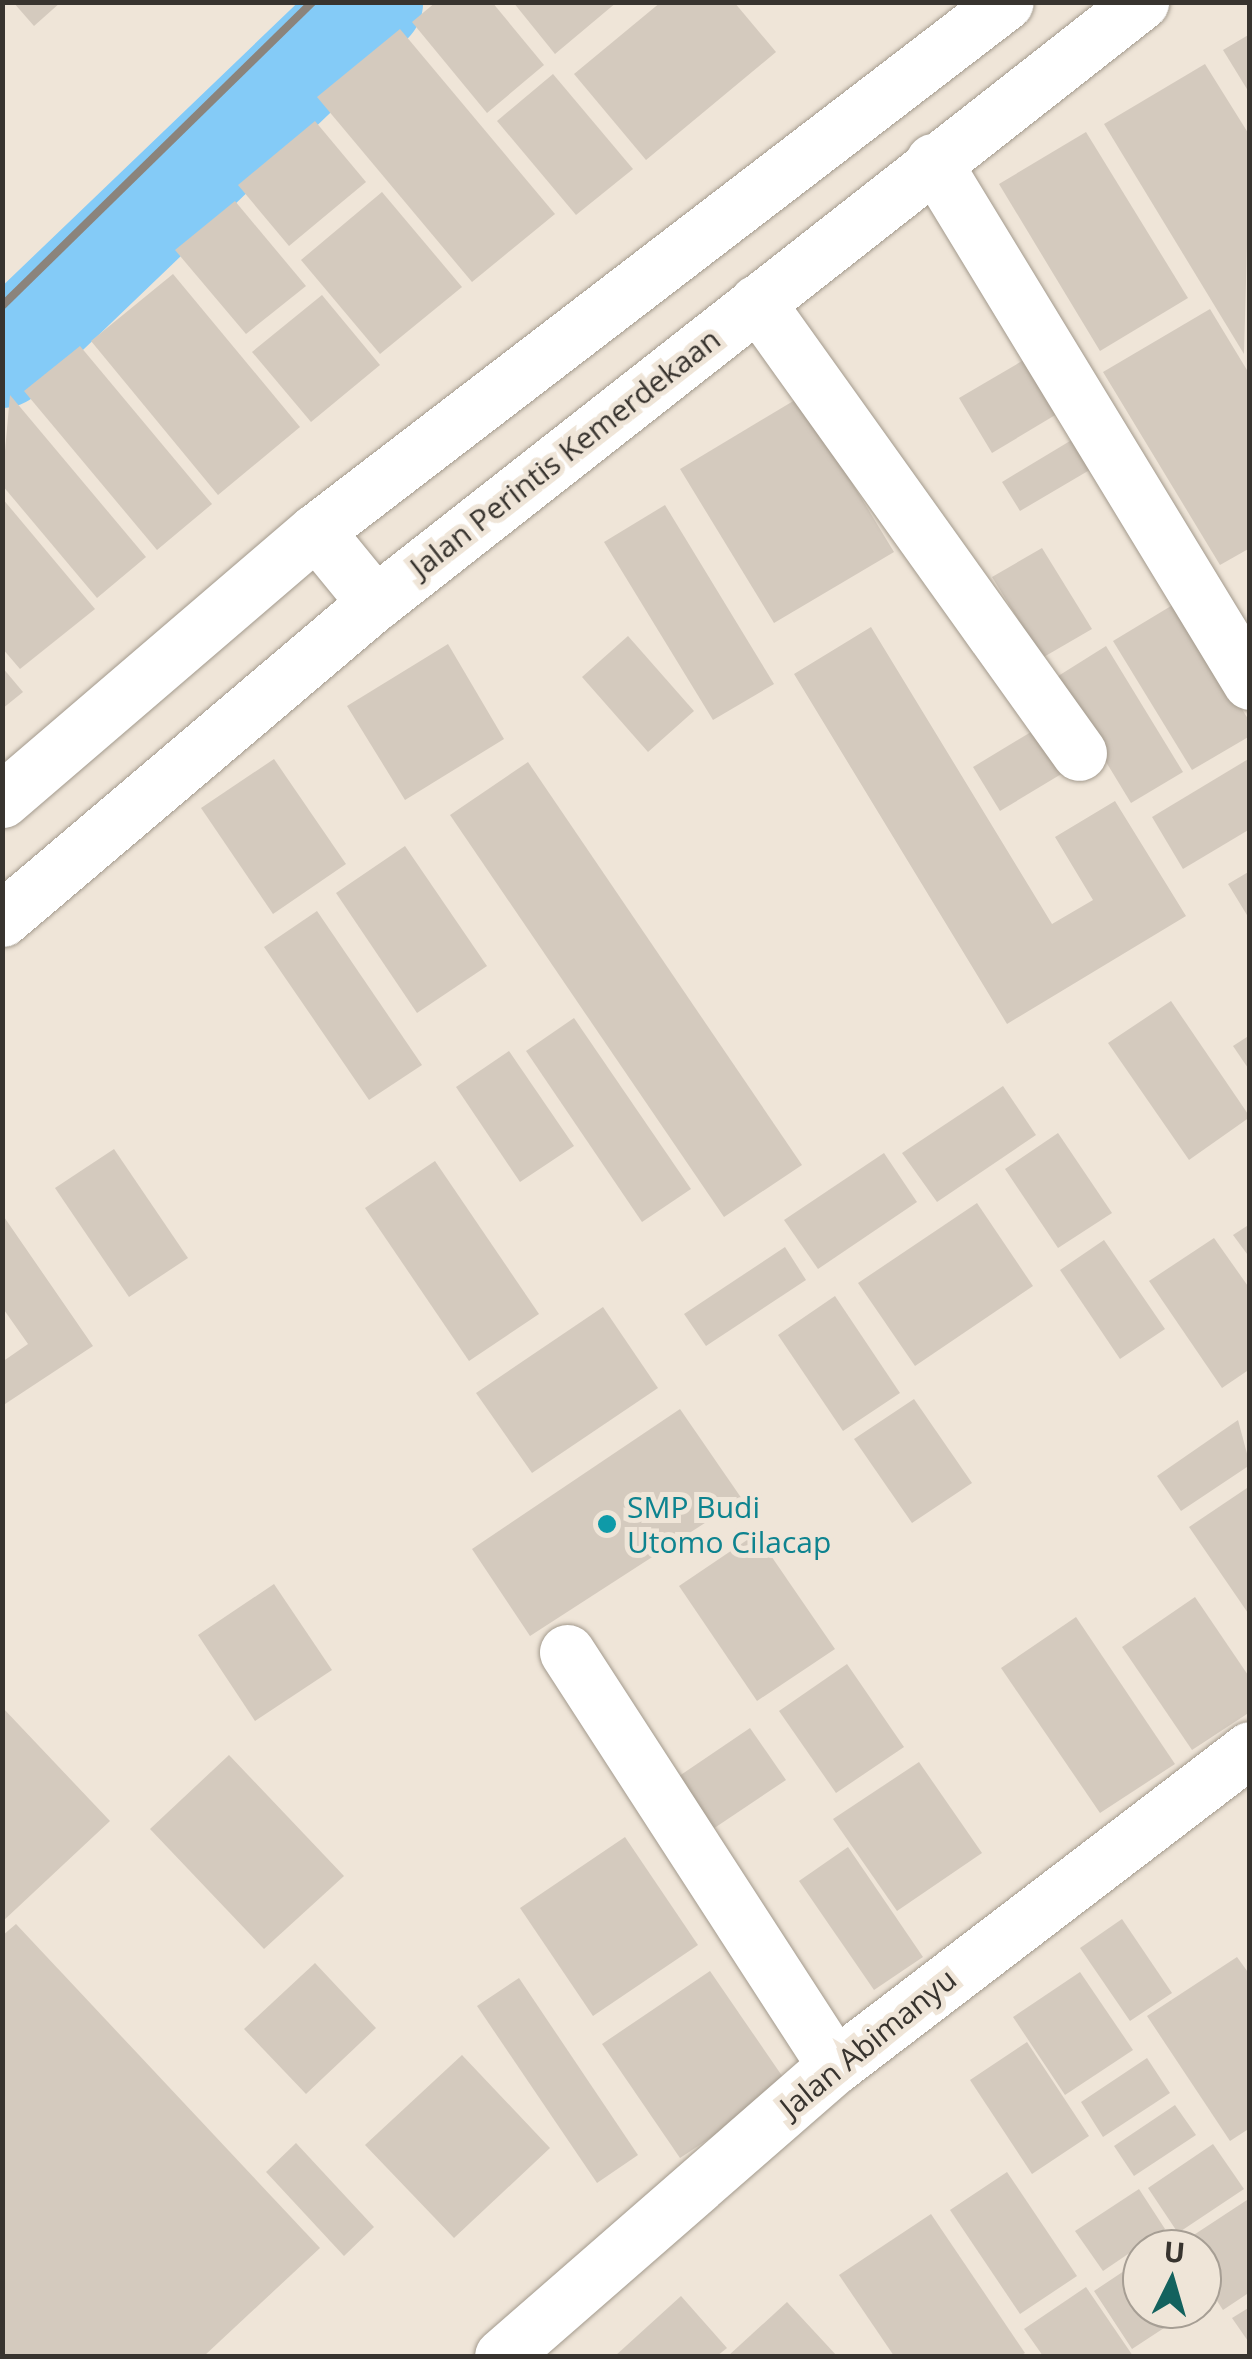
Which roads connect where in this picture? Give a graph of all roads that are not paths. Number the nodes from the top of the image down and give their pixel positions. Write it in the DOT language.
graph roads {
  1 [pos="1006,2"];
  2 [pos="1142,2"];
  3 [pos="932,162"];
  4 [pos="757,302"];
  5 [pos="316,532"];
  6 [pos="375,603"];
  7 [pos="1250,682"];
  8 [pos="1079,752"];
  9 [pos="2,800"];
  10 [pos="2,920"];
  11 [pos="567,1652"];
  12 [pos="1250,1749"];
  13 [pos="835,2066"];
  14 [pos="502,2356"];
  1 -- 5 [label="main road"];
  2 -- 3 [label="main road, Jalan Perintis Kemerdekaan"];
  3 -- 4 [label="main road, Jalan Perintis Kemerdekaan"];
  3 -- 7 [label="main road"];
  4 -- 6 [label="main road, Jalan Perintis Kemerdekaan"];
  4 -- 8 [label="main road"];
  5 -- 6 [label="main road"];
  5 -- 9 [label="main road"];
  6 -- 10 [label="main road, Jalan Perintis Kemerdekaan"];
  11 -- 13 [label="main road"];
  12 -- 13 [label="main road, Jalan Abimanyu"];
  13 -- 14 [label="main road, Jalan Abimanyu"];
}
